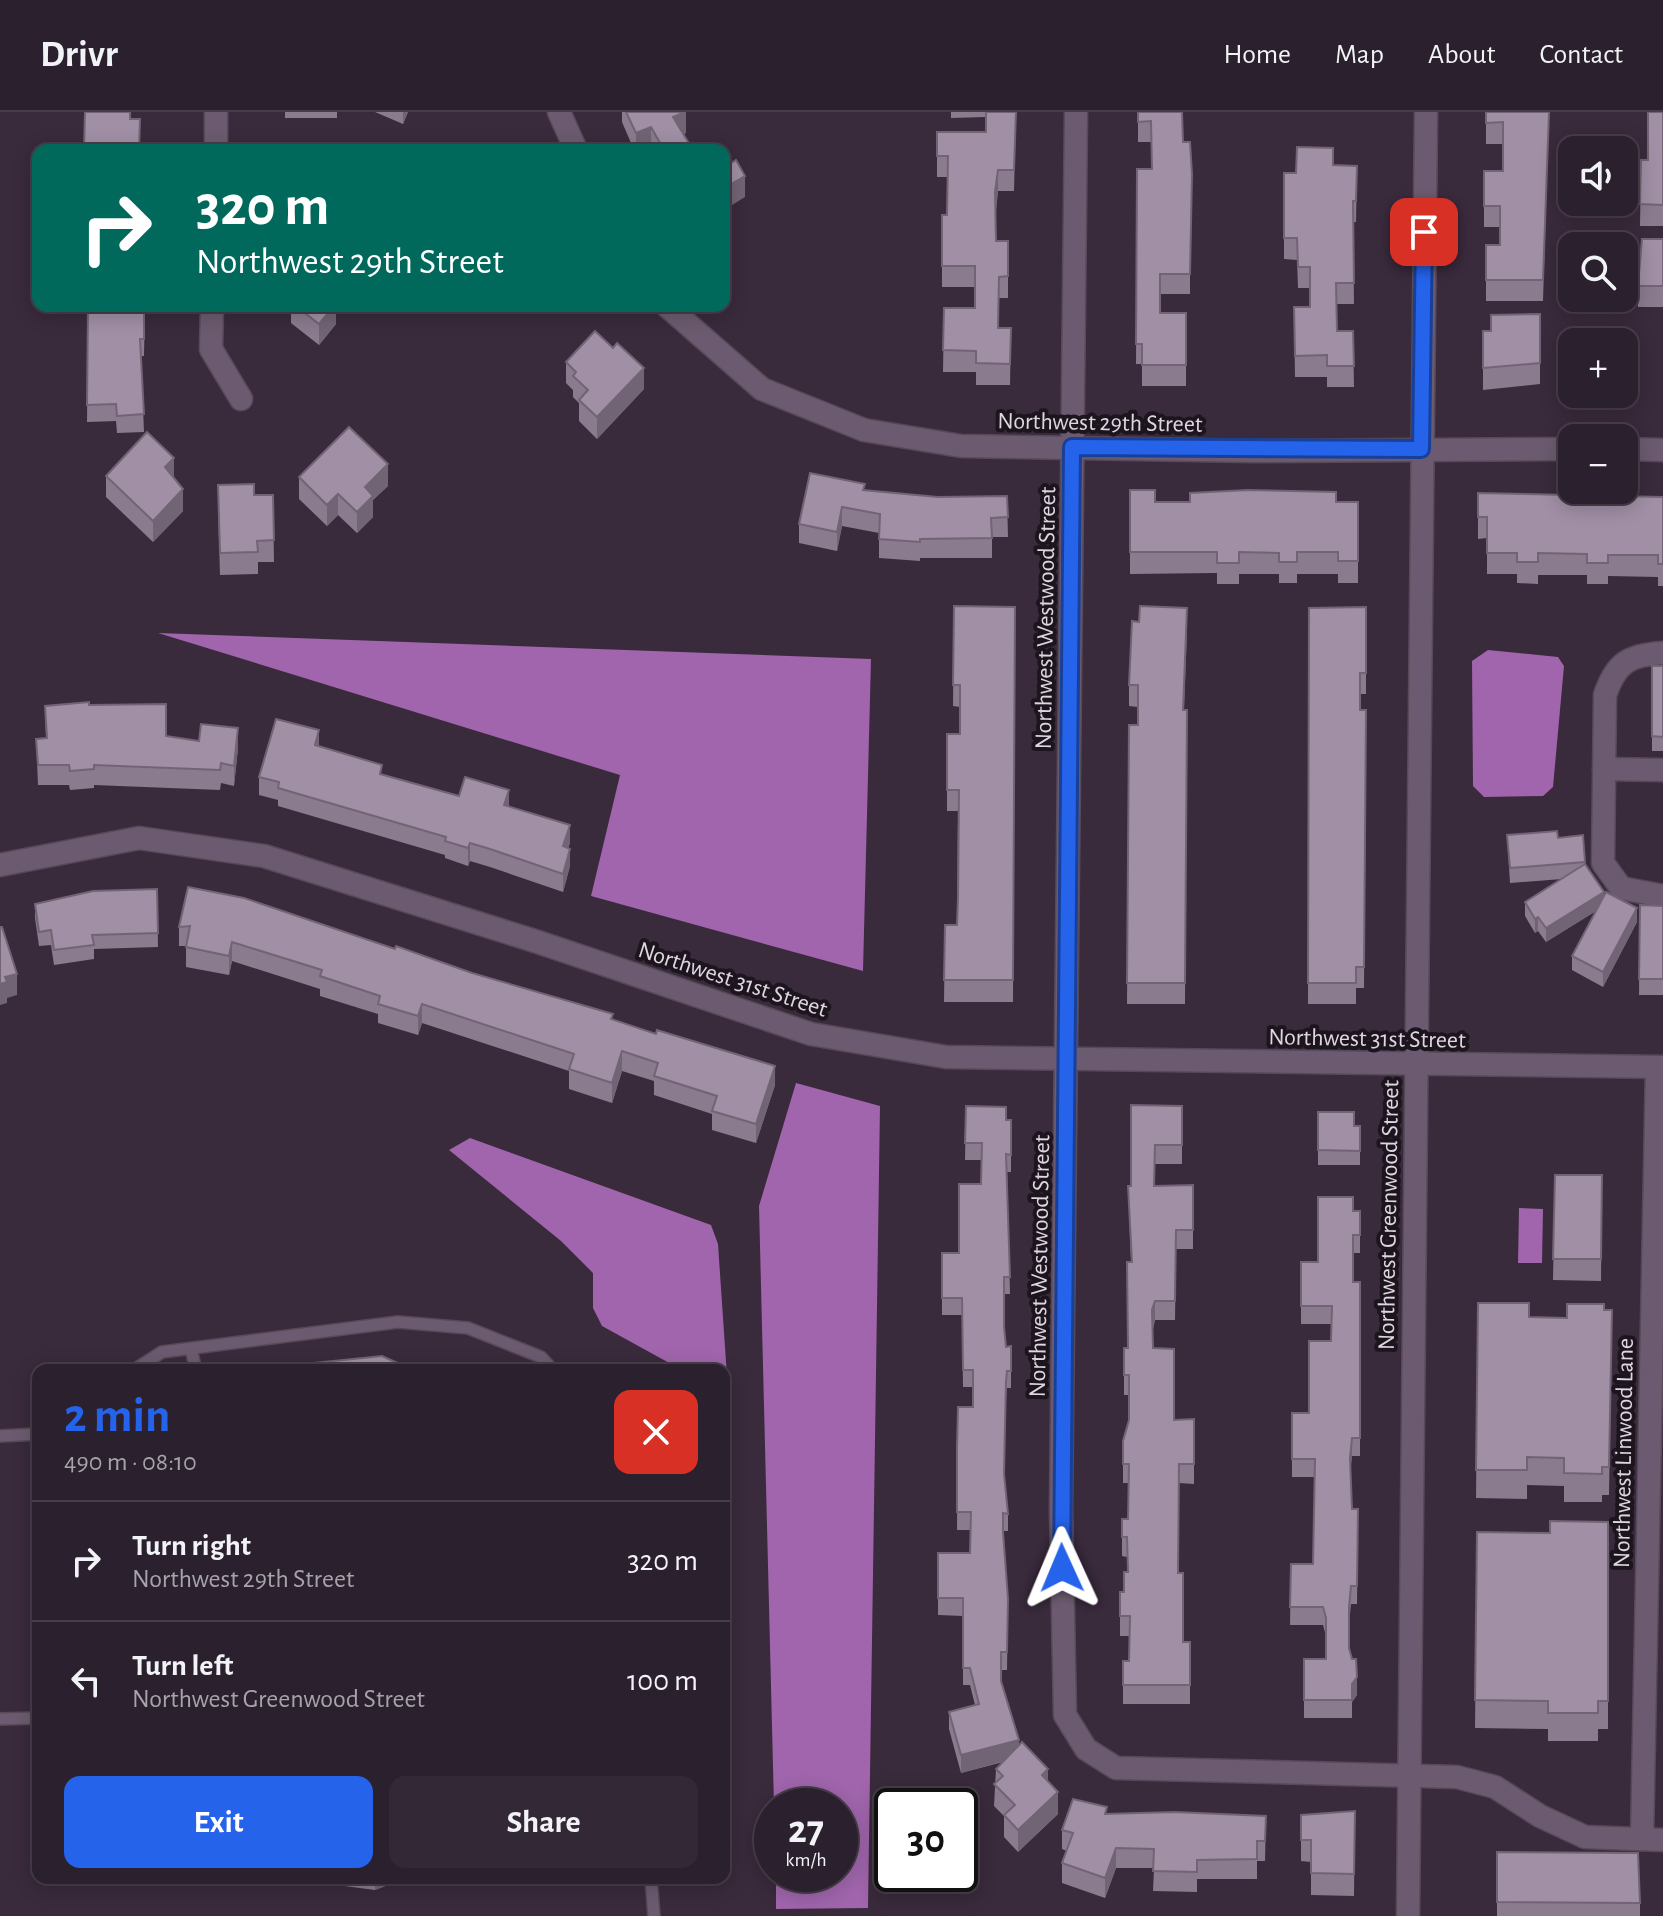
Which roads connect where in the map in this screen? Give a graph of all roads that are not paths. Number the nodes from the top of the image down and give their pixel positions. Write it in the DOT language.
graph roads {
  1 [pos="216,112"];
  2 [pos="559,112"];
  3 [pos="1076,112"];
  4 [pos="1426,112"];
  5 [pos="216,144"];
  6 [pos="573,144"];
  7 [pos="212,312"];
  8 [pos="674,312"];
  9 [pos="241,399"];
  10 [pos="1072,447"];
  11 [pos="1421,449"];
  12 [pos="1558,449"];
  13 [pos="1638,449"];
  14 [pos="1663,450"];
  15 [pos="1663,653"];
  16 [pos="1604,769"];
  17 [pos="1663,770"];
  18 [pos="0,865"];
  19 [pos="1663,896"];
  20 [pos="1067,1061"];
  21 [pos="1416,1065"];
  22 [pos="1660,1067"];
  23 [pos="191,1349"];
  24 [pos="143,1364"];
  25 [pos="195,1364"];
  26 [pos="547,1364"];
  27 [pos="32,1434"];
  28 [pos="0,1436"];
  29 [pos="32,1718"];
  30 [pos="0,1719"];
  31 [pos="1410,1775"];
  32 [pos="1652,1840"];
  33 [pos="651,1884"];
  34 [pos="654,1916"];
  35 [pos="1408,1916"];
  1 -- 5 [label="street"];
  2 -- 6 [label="street"];
  3 -- 10 [label="street, Northwest Westwood Street"];
  4 -- 11 [label="street, Northwest Greenwood Street"];
  7 -- 9 [label="street"];
  8 -- 10 [label="street, Northwest 29th Street"];
  10 -- 11 [label="street, Northwest 29th Street"];
  10 -- 20 [label="street, Northwest Westwood Street"];
  11 -- 12 [label="street, Northwest 29th Street"];
  11 -- 21 [label="street, Northwest Greenwood Street"];
  13 -- 14 [label="street"];
  15 -- 16 [label="street"];
  16 -- 17 [label="street"];
  16 -- 19 [label="street"];
  18 -- 20 [label="street, Northwest 31st Street"];
  20 -- 21 [label="street, Northwest 31st Street"];
  20 -- 31 [label="street, Northwest Westwood Street"];
  21 -- 22 [label="street, Northwest 31st Street"];
  21 -- 31 [label="street, Northwest Greenwood Street"];
  22 -- 32 [label="street, Northwest Linwood Lane"];
  23 -- 24 [label="lane"];
  23 -- 25 [label="lane"];
  23 -- 26 [label="lane"];
  27 -- 28 [label="lane"];
  29 -- 30 [label="lane"];
  31 -- 32 [label="street, Northwest Westwood Street"];
  31 -- 35 [label="street, Northwest Greenwood Street"];
  33 -- 34 [label="lane"];
}
